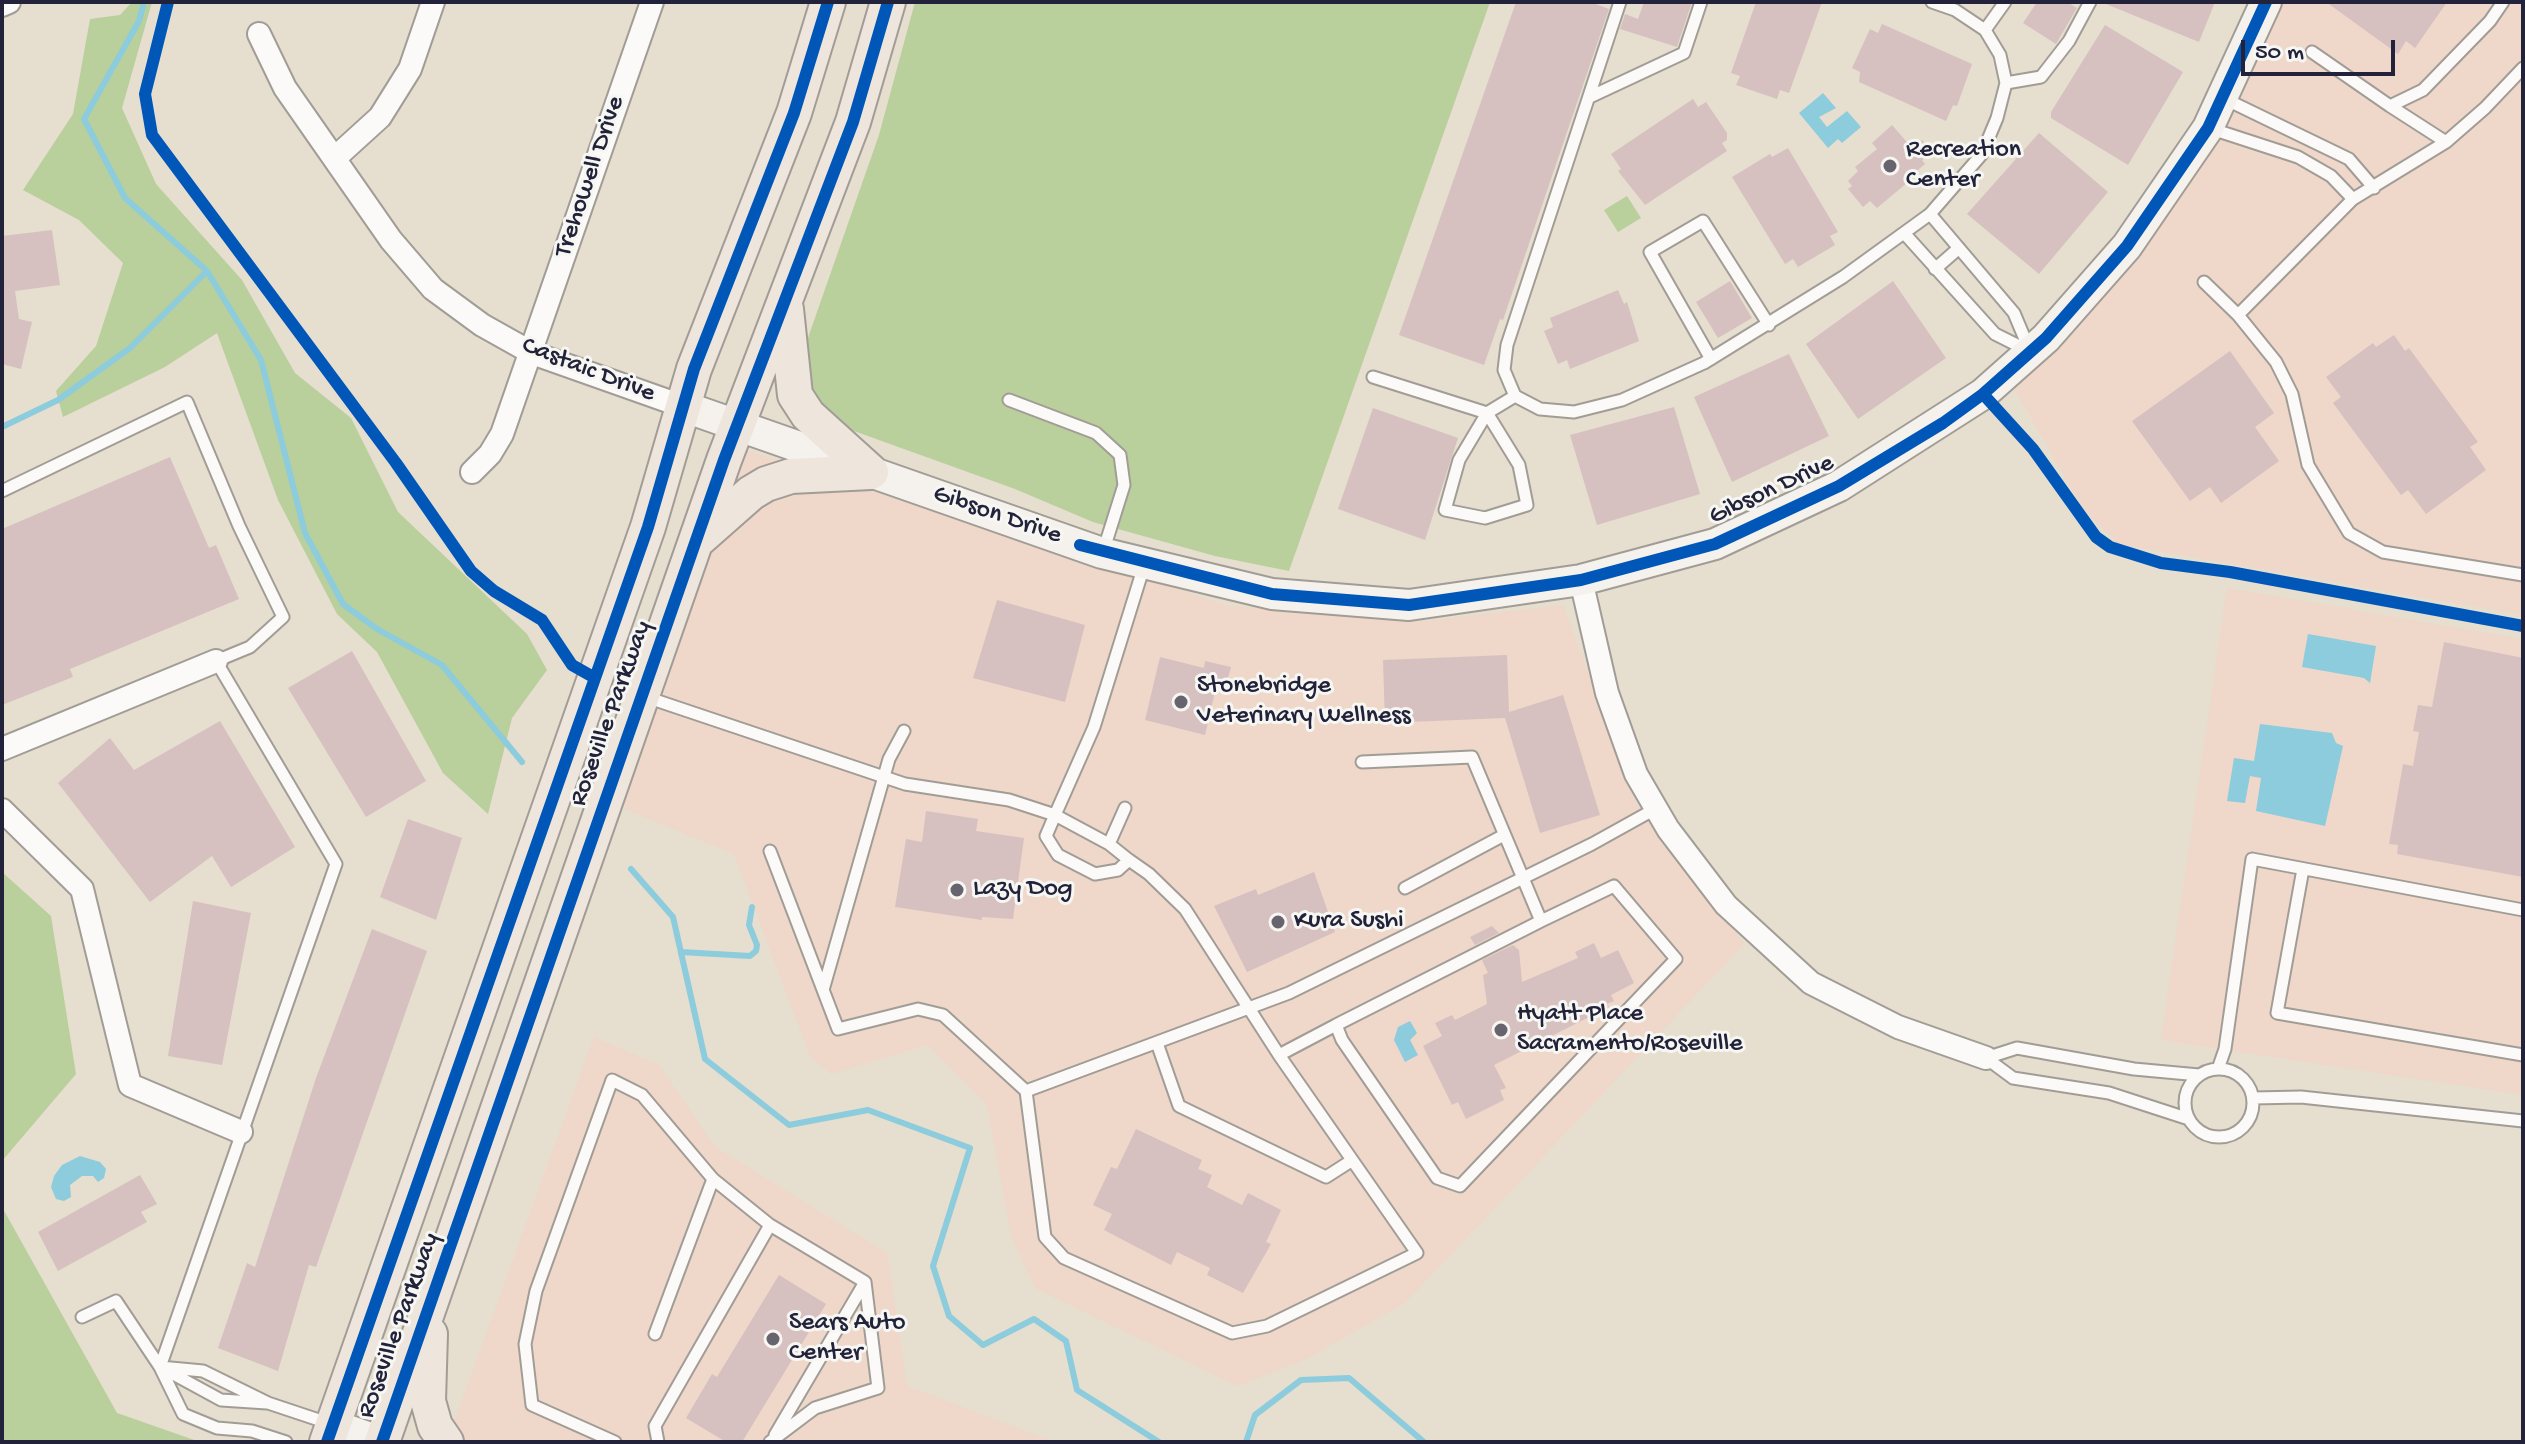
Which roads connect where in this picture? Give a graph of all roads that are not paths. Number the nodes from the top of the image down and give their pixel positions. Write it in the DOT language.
graph roads {
  1 [pos="9,2"];
  2 [pos="433,2"];
  3 [pos="652,2"];
  4 [pos="828,2"];
  5 [pos="888,2"];
  6 [pos="1620,2"];
  7 [pos="1701,2"];
  8 [pos="1932,2"];
  9 [pos="2005,2"];
  10 [pos="2090,2"];
  11 [pos="2266,2"];
  12 [pos="2503,2"];
  13 [pos="2,5"];
  14 [pos="1985,30"];
  15 [pos="259,34"];
  16 [pos="2312,52"];
  17 [pos="2523,68"];
  18 [pos="2006,83"];
  19 [pos="1592,96"];
  20 [pos="2223,98"];
  21 [pos="2390,106"];
  22 [pos="2208,128"];
  23 [pos="2446,142"];
  24 [pos="336,157"];
  25 [pos="2374,188"];
  26 [pos="2353,199"];
  27 [pos="1930,214"];
  28 [pos="1904,233"];
  29 [pos="1959,248"];
  30 [pos="1935,269"];
  31 [pos="2204,282"];
  32 [pos="785,303"];
  33 [pos="2238,315"];
  34 [pos="1769,325"];
  35 [pos="2031,352"];
  36 [pos="532,353"];
  37 [pos="1711,359"];
  38 [pos="1373,377"];
  39 [pos="1515,396"];
  40 [pos="1009,400"];
  41 [pos="682,406"];
  42 [pos="1487,413"];
  43 [pos="736,426"];
  44 [pos="472,472"];
  45 [pos="871,472"];
  46 [pos="2,491"];
  47 [pos="697,541"];
  48 [pos="1102,553"];
  49 [pos="1144,564"];
  50 [pos="2523,575"];
  51 [pos="1581,580"];
  52 [pos="216,661"];
  53 [pos="642,696"];
  54 [pos="904,731"];
  55 [pos="2,749"];
  56 [pos="1362,762"];
  57 [pos="884,777"];
  58 [pos="1125,808"];
  59 [pos="1655,809"];
  60 [pos="2,810"];
  61 [pos="1055,815"];
  62 [pos="1504,835"];
  63 [pos="1109,844"];
  64 [pos="770,851"];
  65 [pos="1129,860"];
  66 [pos="2303,869"];
  67 [pos="1522,878"];
  68 [pos="1405,888"];
  69 [pos="2523,910"];
  70 [pos="1541,921"];
  71 [pos="823,991"];
  72 [pos="1249,1009"];
  73 [pos="1336,1025"];
  74 [pos="1157,1043"];
  75 [pos="1279,1055"];
  76 [pos="2523,1055"];
  77 [pos="1986,1058"];
  78 [pos="2218,1069"];
  79 [pos="2199,1075"];
  80 [pos="1026,1091"];
  81 [pos="2253,1098"];
  82 [pos="2189,1119"];
  83 [pos="2523,1121"];
  84 [pos="241,1132"];
  85 [pos="1351,1161"];
  86 [pos="713,1179"];
  87 [pos="770,1225"];
  88 [pos="865,1282"];
  89 [pos="430,1307"];
  90 [pos="82,1317"];
  91 [pos="655,1334"];
  92 [pos="160,1367"];
  93 [pos="268,1403"];
  94 [pos="330,1434"];
  95 [pos="771,1441"];
  96 [pos="286,1442"];
  97 [pos="381,1442"];
  98 [pos="446,1442"];
  99 [pos="615,1442"];
  100 [pos="658,1442"];
  1 -- 13 [label="street"];
  2 -- 24 [label="street"];
  3 -- 36 [label="street, Trehowell Drive"];
  4 -- 41 [label="main road, Roseville Parkway"];
  5 -- 32 [label="main road, Roseville Parkway"];
  6 -- 19 [label="lane"];
  7 -- 19 [label="lane"];
  8 -- 14 [label="lane"];
  9 -- 14 [label="lane"];
  10 -- 18 [label="lane"];
  11 -- 20 [label="street, Gibson Drive"];
  12 -- 21 [label="lane"];
  14 -- 18 [label="lane"];
  15 -- 24 [label="street, Castaic Drive"];
  16 -- 21 [label="lane"];
  17 -- 23 [label="lane"];
  18 -- 27 [label="lane"];
  19 -- 39 [label="lane"];
  20 -- 22 [label="street, Gibson Drive"];
  20 -- 25 [label="lane"];
  21 -- 23 [label="lane"];
  22 -- 26 [label="lane"];
  22 -- 35 [label="street, Gibson Drive"];
  23 -- 25 [label="lane"];
  24 -- 36 [label="street, Castaic Drive"];
  25 -- 26 [label="lane"];
  26 -- 33 [label="lane"];
  27 -- 28 [label="lane"];
  27 -- 29 [label="lane"];
  28 -- 30 [label="lane"];
  28 -- 34 [label="lane"];
  29 -- 30 [label="lane"];
  29 -- 35 [label="lane"];
  30 -- 35 [label="lane"];
  31 -- 33 [label="lane"];
  32 -- 43 [label="main road, Roseville Parkway"];
  32 -- 45 [label="main road"];
  33 -- 50 [label="lane"];
  34 -- 37 [label="lane"];
  34 -- 37 [label="lane"];
  35 -- 51 [label="street, Gibson Drive"];
  36 -- 41 [label="street, Castaic Drive"];
  36 -- 44 [label="street, Trehowell Drive"];
  37 -- 39 [label="lane"];
  38 -- 42 [label="lane"];
  39 -- 42 [label="lane"];
  40 -- 48 [label="lane"];
  41 -- 43 [label="street, Gibson Drive"];
  41 -- 94 [label="main road, Roseville Parkway"];
  42 -- 42 [label="lane"];
  43 -- 45 [label="street, Gibson Drive"];
  43 -- 47 [label="main road, Roseville Parkway"];
  45 -- 47 [label="main road"];
  45 -- 48 [label="street, Gibson Drive"];
  46 -- 52 [label="lane"];
  47 -- 53 [label="main road, Roseville Parkway"];
  48 -- 49 [label="street, Gibson Drive"];
  49 -- 51 [label="street, Gibson Drive"];
  49 -- 61 [label="lane"];
  51 -- 59 [label="street"];
  52 -- 55 [label="street"];
  52 -- 84 [label="lane"];
  53 -- 57 [label="lane"];
  53 -- 89 [label="main road, Roseville Parkway"];
  54 -- 57 [label="lane"];
  56 -- 62 [label="lane"];
  57 -- 61 [label="lane"];
  57 -- 71 [label="lane"];
  58 -- 63 [label="lane"];
  59 -- 67 [label="lane"];
  59 -- 77 [label="street"];
  60 -- 84 [label="street"];
  61 -- 63 [label="lane"];
  61 -- 65 [label="lane"];
  62 -- 67 [label="lane"];
  62 -- 68 [label="lane"];
  63 -- 65 [label="lane"];
  64 -- 71 [label="lane"];
  65 -- 72 [label="lane"];
  66 -- 69 [label="lane"];
  66 -- 76 [label="lane"];
  66 -- 78 [label="lane"];
  67 -- 70 [label="lane"];
  67 -- 72 [label="lane"];
  70 -- 73 [label="lane"];
  70 -- 73 [label="lane"];
  71 -- 80 [label="lane"];
  72 -- 74 [label="lane"];
  72 -- 75 [label="lane"];
  73 -- 75 [label="lane"];
  74 -- 80 [label="lane"];
  74 -- 85 [label="lane"];
  75 -- 85 [label="lane"];
  77 -- 79 [label="lane"];
  77 -- 82 [label="lane"];
  78 -- 79 [label="lane"];
  78 -- 81 [label="lane"];
  79 -- 82 [label="lane"];
  80 -- 85 [label="lane"];
  81 -- 82 [label="lane"];
  81 -- 83 [label="lane"];
  84 -- 92 [label="lane"];
  86 -- 87 [label="lane"];
  86 -- 91 [label="lane"];
  86 -- 99 [label="lane"];
  87 -- 88 [label="lane"];
  87 -- 100 [label="lane"];
  88 -- 95 [label="lane"];
  88 -- 95 [label="lane"];
  89 -- 97 [label="main road, Roseville Parkway"];
  89 -- 98 [label="main road"];
  90 -- 92 [label="lane"];
  92 -- 93 [label="lane"];
  92 -- 93 [label="lane"];
  92 -- 96 [label="lane"];
  93 -- 94 [label="lane"];
  94 -- 97 [label="street"];
}
